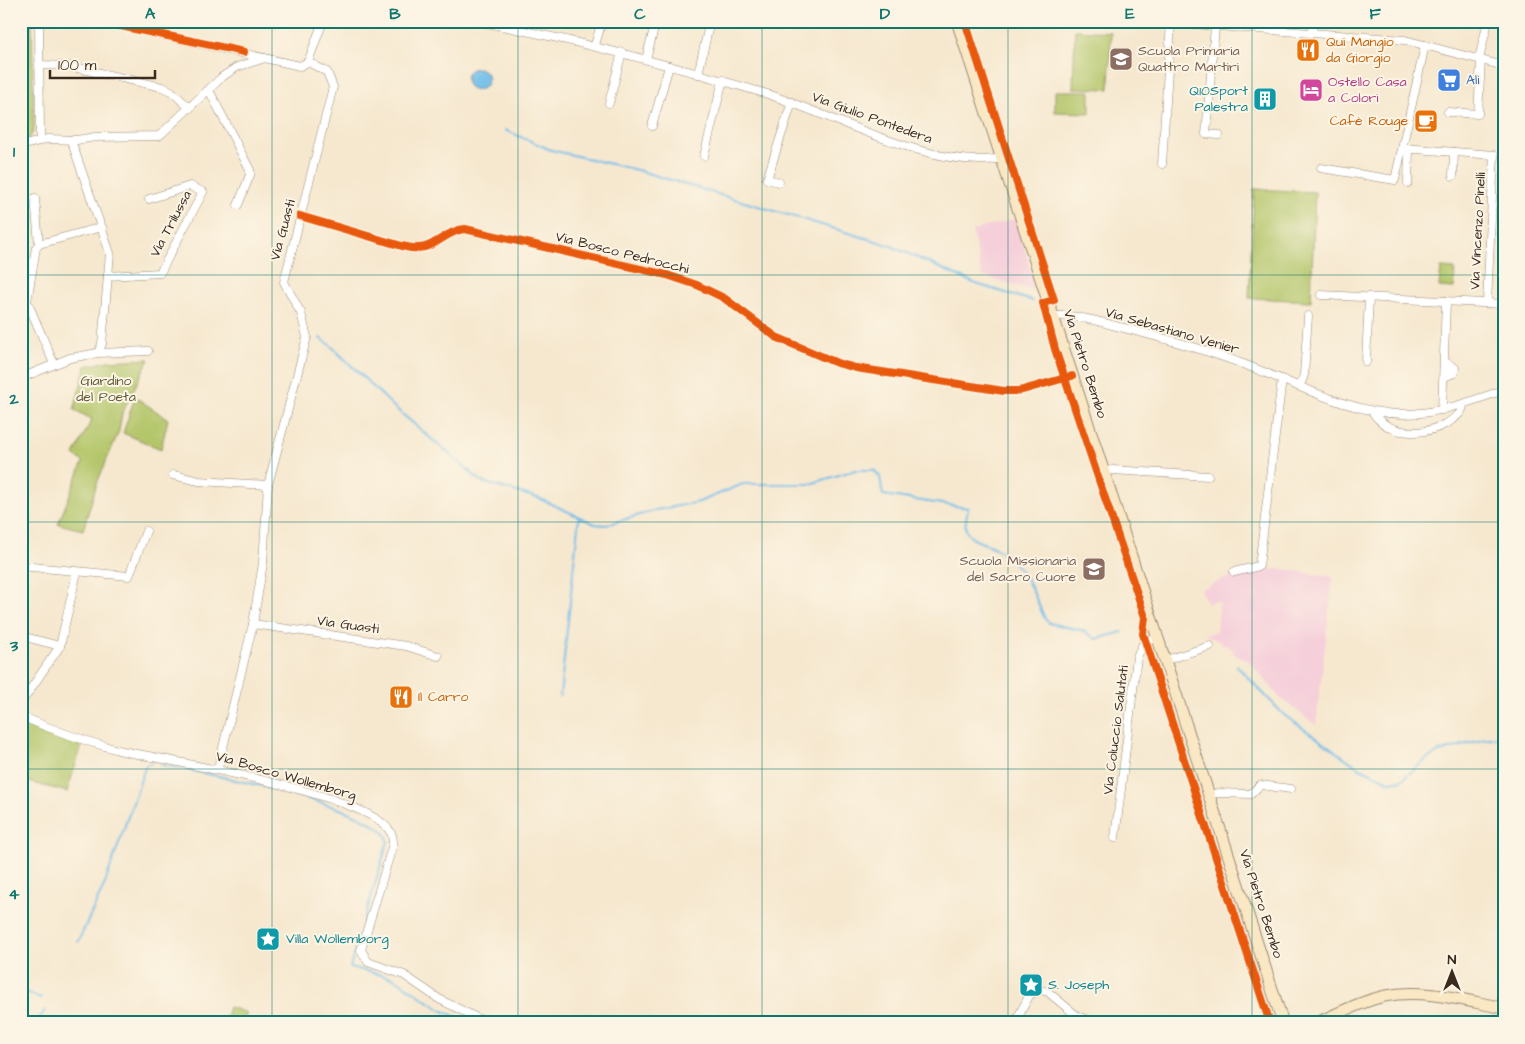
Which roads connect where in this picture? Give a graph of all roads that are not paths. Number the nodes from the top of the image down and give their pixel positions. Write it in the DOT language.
graph roads {
  1 [pos="39,21"];
  2 [pos="97,21"];
  3 [pos="323,21"];
  4 [pos="477,21"];
  5 [pos="602,21"];
  6 [pos="656,21"];
  7 [pos="710,21"];
  8 [pos="957,21"];
  9 [pos="1151,21"];
  10 [pos="1313,21"];
  11 [pos="1488,21"];
  12 [pos="1171,22"];
  13 [pos="121,24"];
  14 [pos="1215,26"];
  15 [pos="1312,32"];
  16 [pos="595,45"];
  17 [pos="1425,45"];
  18 [pos="622,52"];
  19 [pos="265,58"];
  20 [pos="646,59"];
  21 [pos="1480,59"];
  22 [pos="308,62"];
  23 [pos="39,65"];
  24 [pos="669,66"];
  25 [pos="1504,66"];
  26 [pos="698,74"];
  27 [pos="723,80"];
  28 [pos="209,90"];
  29 [pos="792,102"];
  30 [pos="609,103"];
  31 [pos="190,108"];
  32 [pos="1448,112"];
  33 [pos="652,126"];
  34 [pos="1219,135"];
  35 [pos="40,140"];
  36 [pos="71,140"];
  37 [pos="21,146"];
  38 [pos="1406,149"];
  39 [pos="1454,152"];
  40 [pos="704,156"];
  41 [pos="1002,158"];
  42 [pos="1162,164"];
  43 [pos="1321,168"];
  44 [pos="1453,176"];
  45 [pos="779,182"];
  46 [pos="1408,183"];
  47 [pos="35,198"];
  48 [pos="149,199"];
  49 [pos="238,205"];
  50 [pos="300,216"];
  51 [pos="102,228"];
  52 [pos="39,244"];
  53 [pos="108,276"];
  54 [pos="1321,295"];
  55 [pos="1369,297"];
  56 [pos="1446,301"];
  57 [pos="1488,303"];
  58 [pos="1504,304"];
  59 [pos="1054,316"];
  60 [pos="1308,316"];
  61 [pos="148,351"];
  62 [pos="98,353"];
  63 [pos="1366,362"];
  64 [pos="54,364"];
  65 [pos="1072,376"];
  66 [pos="21,378"];
  67 [pos="1282,379"];
  68 [pos="1300,386"];
  69 [pos="1504,390"];
  70 [pos="1463,404"];
  71 [pos="1442,410"];
  72 [pos="1372,411"];
  73 [pos="1104,472"];
  74 [pos="173,475"];
  75 [pos="1208,476"];
  76 [pos="268,484"];
  77 [pos="146,531"];
  78 [pos="21,566"];
  79 [pos="77,572"];
  80 [pos="1234,572"];
  81 [pos="253,624"];
  82 [pos="21,636"];
  83 [pos="1158,636"];
  84 [pos="60,646"];
  85 [pos="1210,646"];
  86 [pos="438,656"];
  87 [pos="1166,660"];
  88 [pos="21,703"];
  89 [pos="21,716"];
  90 [pos="218,768"];
  91 [pos="1291,789"];
  92 [pos="1210,795"];
  93 [pos="1115,838"];
  94 [pos="1504,1008"];
  95 [pos="487,1023"];
  96 [pos="1016,1023"];
  97 [pos="1096,1023"];
  98 [pos="1283,1023"];
  99 [pos="1317,1023"];
  1 -- 23 [label="street"];
  2 -- 13 [label="street"];
  3 -- 22 [label="street"];
  4 -- 16 [label="street, Via Giulio Pontedera"];
  5 -- 16 [label="street"];
  6 -- 20 [label="street"];
  7 -- 26 [label="street"];
  8 -- 41 [label="main road, Via Pietro Bembo"];
  9 -- 12 [label="street"];
  10 -- 15 [label="street"];
  11 -- 21 [label="street"];
  12 -- 14 [label="street"];
  12 -- 42 [label="street"];
  13 -- 19 [label="street"];
  14 -- 15 [label="street"];
  14 -- 34 [label="street"];
  15 -- 17 [label="street"];
  16 -- 18 [label="street, Via Giulio Pontedera"];
  17 -- 21 [label="street"];
  17 -- 38 [label="street"];
  18 -- 20 [label="street, Via Giulio Pontedera"];
  18 -- 30 [label="street"];
  19 -- 22 [label="street"];
  19 -- 28 [label="street"];
  20 -- 24 [label="street, Via Giulio Pontedera"];
  21 -- 25 [label="street"];
  21 -- 32 [label="street"];
  22 -- 50 [label="street, Via Guasti"];
  23 -- 31 [label="street"];
  23 -- 35 [label="street"];
  24 -- 26 [label="street, Via Giulio Pontedera"];
  24 -- 33 [label="street"];
  26 -- 27 [label="street, Via Giulio Pontedera"];
  27 -- 29 [label="street, Via Giulio Pontedera"];
  27 -- 40 [label="street"];
  28 -- 31 [label="street"];
  28 -- 49 [label="street"];
  29 -- 41 [label="street, Via Giulio Pontedera"];
  29 -- 45 [label="street, Via Giulio Pontedera"];
  31 -- 36 [label="street"];
  35 -- 36 [label="street"];
  35 -- 37 [label="street"];
  36 -- 51 [label="street"];
  38 -- 39 [label="street, Via Vincenzo Pinelli"];
  38 -- 43 [label="street"];
  38 -- 46 [label="street"];
  39 -- 44 [label="street, Via Vincenzo Pinelli"];
  39 -- 57 [label="street, Via Vincenzo Pinelli"];
  41 -- 59 [label="main road, Via Pietro Bembo"];
  47 -- 52 [label="street"];
  48 -- 53 [label="street, Via Trilussa"];
  50 -- 65 [label="street, Via Bosco Pedrocchi"];
  50 -- 76 [label="street, Via Guasti"];
  51 -- 52 [label="street"];
  51 -- 53 [label="street"];
  52 -- 64 [label="street"];
  53 -- 62 [label="street"];
  54 -- 55 [label="street"];
  55 -- 56 [label="street"];
  55 -- 63 [label="street"];
  56 -- 57 [label="street"];
  56 -- 71 [label="street"];
  57 -- 58 [label="street, Via Vincenzo Pinelli"];
  59 -- 65 [label="main road, Via Pietro Bembo"];
  59 -- 67 [label="street, Via Sebastiano Venier"];
  60 -- 68 [label="street"];
  61 -- 62 [label="street"];
  62 -- 64 [label="street"];
  64 -- 66 [label="street"];
  65 -- 73 [label="main road, Via Pietro Bembo"];
  67 -- 68 [label="street, Via Sebastiano Venier"];
  67 -- 80 [label="street"];
  68 -- 72 [label="street, Via Sebastiano Venier"];
  69 -- 70 [label="street, Via Sebastiano Venier"];
  70 -- 71 [label="street, Via Sebastiano Venier"];
  70 -- 72 [label="street, Via Sebastiano Venier"];
  71 -- 72 [label="street, Via Sebastiano Venier"];
  73 -- 75 [label="street"];
  73 -- 83 [label="main road, Via Pietro Bembo"];
  74 -- 76 [label="street"];
  76 -- 81 [label="street, Via Guasti"];
  77 -- 79 [label="street"];
  78 -- 79 [label="street"];
  79 -- 84 [label="street"];
  81 -- 86 [label="street, Via Guasti"];
  81 -- 90 [label="street, Via Guasti"];
  82 -- 84 [label="street"];
  83 -- 87 [label="main road, Via Pietro Bembo"];
  83 -- 93 [label="street, Via Coluccio Salutati"];
  84 -- 88 [label="street"];
  85 -- 87 [label="street"];
  87 -- 92 [label="main road, Via Pietro Bembo"];
  89 -- 90 [label="street, Via Bosco Wollemborg"];
  90 -- 95 [label="street, Via Bosco Wollemborg"];
  91 -- 92 [label="street"];
  92 -- 98 [label="main road, Via Pietro Bembo"];
  94 -- 99 [label="main road"];
  96 -- 97 [label="street"];
}
